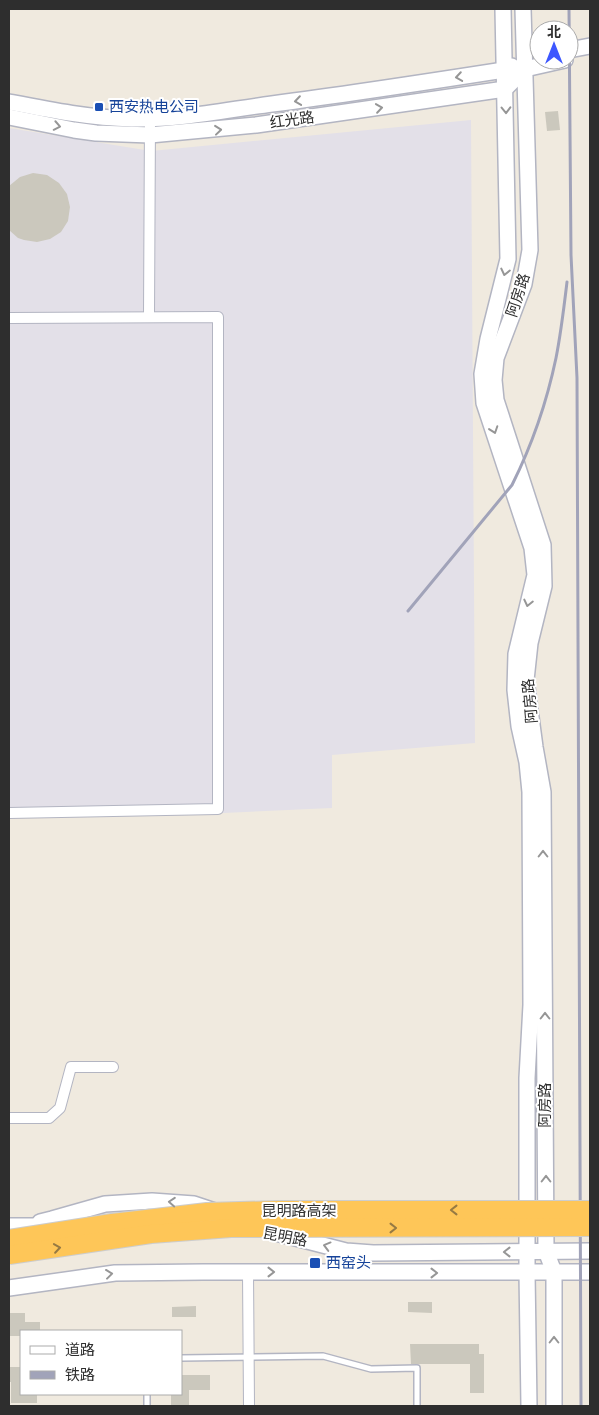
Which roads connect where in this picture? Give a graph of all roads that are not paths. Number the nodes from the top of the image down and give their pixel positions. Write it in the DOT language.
graph roads {
  1 [pos="504,9"];
  2 [pos="523,9"];
  3 [pos="529,62"];
  4 [pos="504,70"];
  5 [pos="529,70"];
  6 [pos="506,89"];
  7 [pos="9,102"];
  8 [pos="9,117"];
  9 [pos="150,118"];
  10 [pos="150,135"];
  11 [pos="149,317"];
  12 [pos="9,318"];
  13 [pos="9,813"];
  14 [pos="112,1067"];
  15 [pos="9,1118"];
  16 [pos="590,1210"];
  17 [pos="590,1227"];
  18 [pos="11,1231"];
  19 [pos="268,1231"];
  20 [pos="590,1251"];
  21 [pos="528,1252"];
  22 [pos="546,1252"];
  23 [pos="9,1255"];
  24 [pos="248,1272"];
  25 [pos="554,1272"];
  26 [pos="590,1272"];
  27 [pos="527,1273"];
  28 [pos="9,1288"];
  29 [pos="182,1358"];
  30 [pos="248,1358"];
  31 [pos="529,1368"];
  32 [pos="554,1368"];
  33 [pos="249,1406"];
  34 [pos="417,1406"];
  35 [pos="529,1406"];
  36 [pos="554,1406"];
  1 -- 4 [label="main road, 阿房路"];
  2 -- 3 [label="main road, 阿房路"];
  3 -- 4 [label="main road, 红光路"];
  3 -- 6 [label="main road"];
  4 -- 6 [label="main road, 阿房路"];
  4 -- 9 [label="main road, 红光路, one-way"];
  22 -- 5 [label="main road, 阿房路, one-way"];
  10 -- 6 [label="main road, 红光路, one-way"];
  6 -- 21 [label="main road, 阿房路, one-way"];
  7 -- 9 [label="main road, 红光路"];
  8 -- 10 [label="main road, 红光路, one-way"];
  9 -- 10 [label="street"];
  10 -- 11 [label="street"];
  11 -- 12 [label="street"];
  11 -- 13 [label="street"];
  14 -- 15 [label="street"];
  16 -- 18 [label="highway, 昆明路高架, one-way, bridge"];
  23 -- 17 [label="highway, 昆明路高架, one-way, bridge"];
  18 -- 19 [label="main road, 昆明路"];
  19 -- 18 [label="main road, one-way"];
  21 -- 19 [label="main road, 昆明路, one-way"];
  20 -- 22 [label="main road, 昆明路"];
  21 -- 22 [label="main road, 昆明路"];
  21 -- 27 [label="main road, 阿房路"];
  22 -- 25 [label="main road, 阿房路"];
  24 -- 27 [label="main road, 昆明路, one-way"];
  28 -- 24 [label="main road, 昆明路, one-way"];
  24 -- 30 [label="street"];
  25 -- 26 [label="main road, 昆明路"];
  25 -- 27 [label="main road, 昆明路"];
  32 -- 25 [label="main road, 阿房路, one-way"];
  27 -- 31 [label="main road, 阿房路"];
  29 -- 30 [label="lane"];
  30 -- 33 [label="street"];
  30 -- 34 [label="lane"];
  31 -- 32 [label="main road"];
  31 -- 35 [label="main road, 阿房路"];
  32 -- 36 [label="main road, 阿房路"];
}
